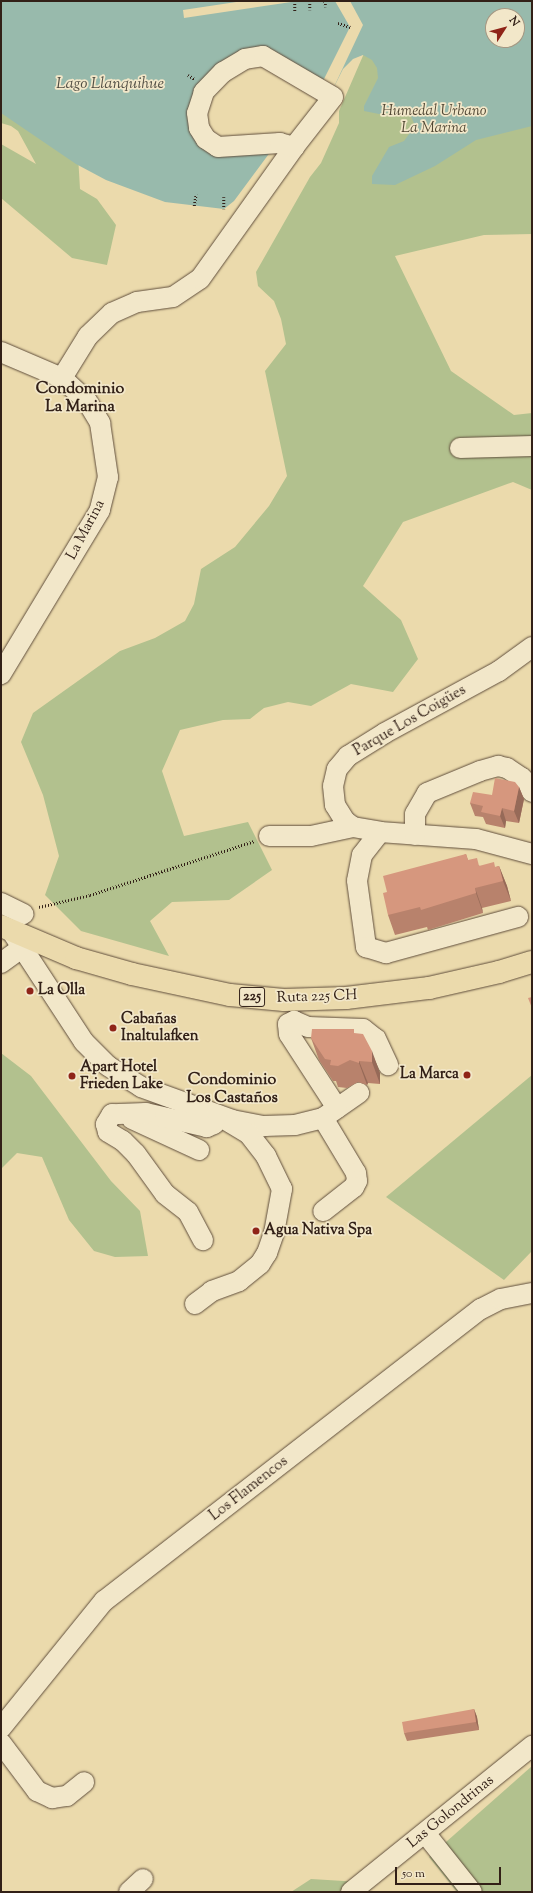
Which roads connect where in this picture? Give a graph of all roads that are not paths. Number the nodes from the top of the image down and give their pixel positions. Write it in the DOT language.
graph roads {
  1 [pos="294,147"];
  2 [pos="1,352"];
  3 [pos="62,378"];
  4 [pos="532,446"];
  5 [pos="460,448"];
  6 [pos="532,647"];
  7 [pos="1,674"];
  8 [pos="532,792"];
  9 [pos="353,827"];
  10 [pos="380,832"];
  11 [pos="416,835"];
  12 [pos="269,836"];
  13 [pos="532,854"];
  14 [pos="1,903"];
  15 [pos="24,914"];
  16 [pos="518,916"];
  17 [pos="12,935"];
  18 [pos="528,962"];
  19 [pos="1,963"];
  20 [pos="388,1065"];
  21 [pos="359,1092"];
  22 [pos="120,1113"];
  23 [pos="330,1113"];
  24 [pos="217,1115"];
  25 [pos="199,1150"];
  26 [pos="323,1211"];
  27 [pos="204,1240"];
  28 [pos="532,1293"];
  29 [pos="195,1304"];
  30 [pos="1,1728"];
  31 [pos="1,1743"];
  32 [pos="532,1746"];
  33 [pos="84,1782"];
  34 [pos="425,1833"];
  35 [pos="351,1892"];
  36 [pos="472,1892"];
  1 -- 1 [label="street"];
  1 -- 3 [label="street"];
  2 -- 3 [label="street, La Marina"];
  3 -- 7 [label="street, La Marina"];
  4 -- 5 [label="street"];
  6 -- 9 [label="street, Parque Los Coigües"];
  8 -- 11 [label="street"];
  9 -- 10 [label="street"];
  9 -- 12 [label="street"];
  10 -- 11 [label="street"];
  10 -- 16 [label="street"];
  11 -- 13 [label="street"];
  14 -- 15 [label="street"];
  17 -- 18 [label="main road, Ruta 225 CH / 225"];
  17 -- 19 [label="street"];
  17 -- 24 [label="street"];
  20 -- 23 [label="street"];
  21 -- 23 [label="street"];
  22 -- 24 [label="street"];
  22 -- 25 [label="street"];
  22 -- 27 [label="street"];
  23 -- 24 [label="street"];
  23 -- 26 [label="street"];
  24 -- 29 [label="street"];
  28 -- 30 [label="street, Los Flamencos"];
  31 -- 33 [label="street"];
  32 -- 34 [label="street, Las Golondrinas"];
  34 -- 35 [label="street, Las Golondrinas"];
  34 -- 36 [label="street"];
}
